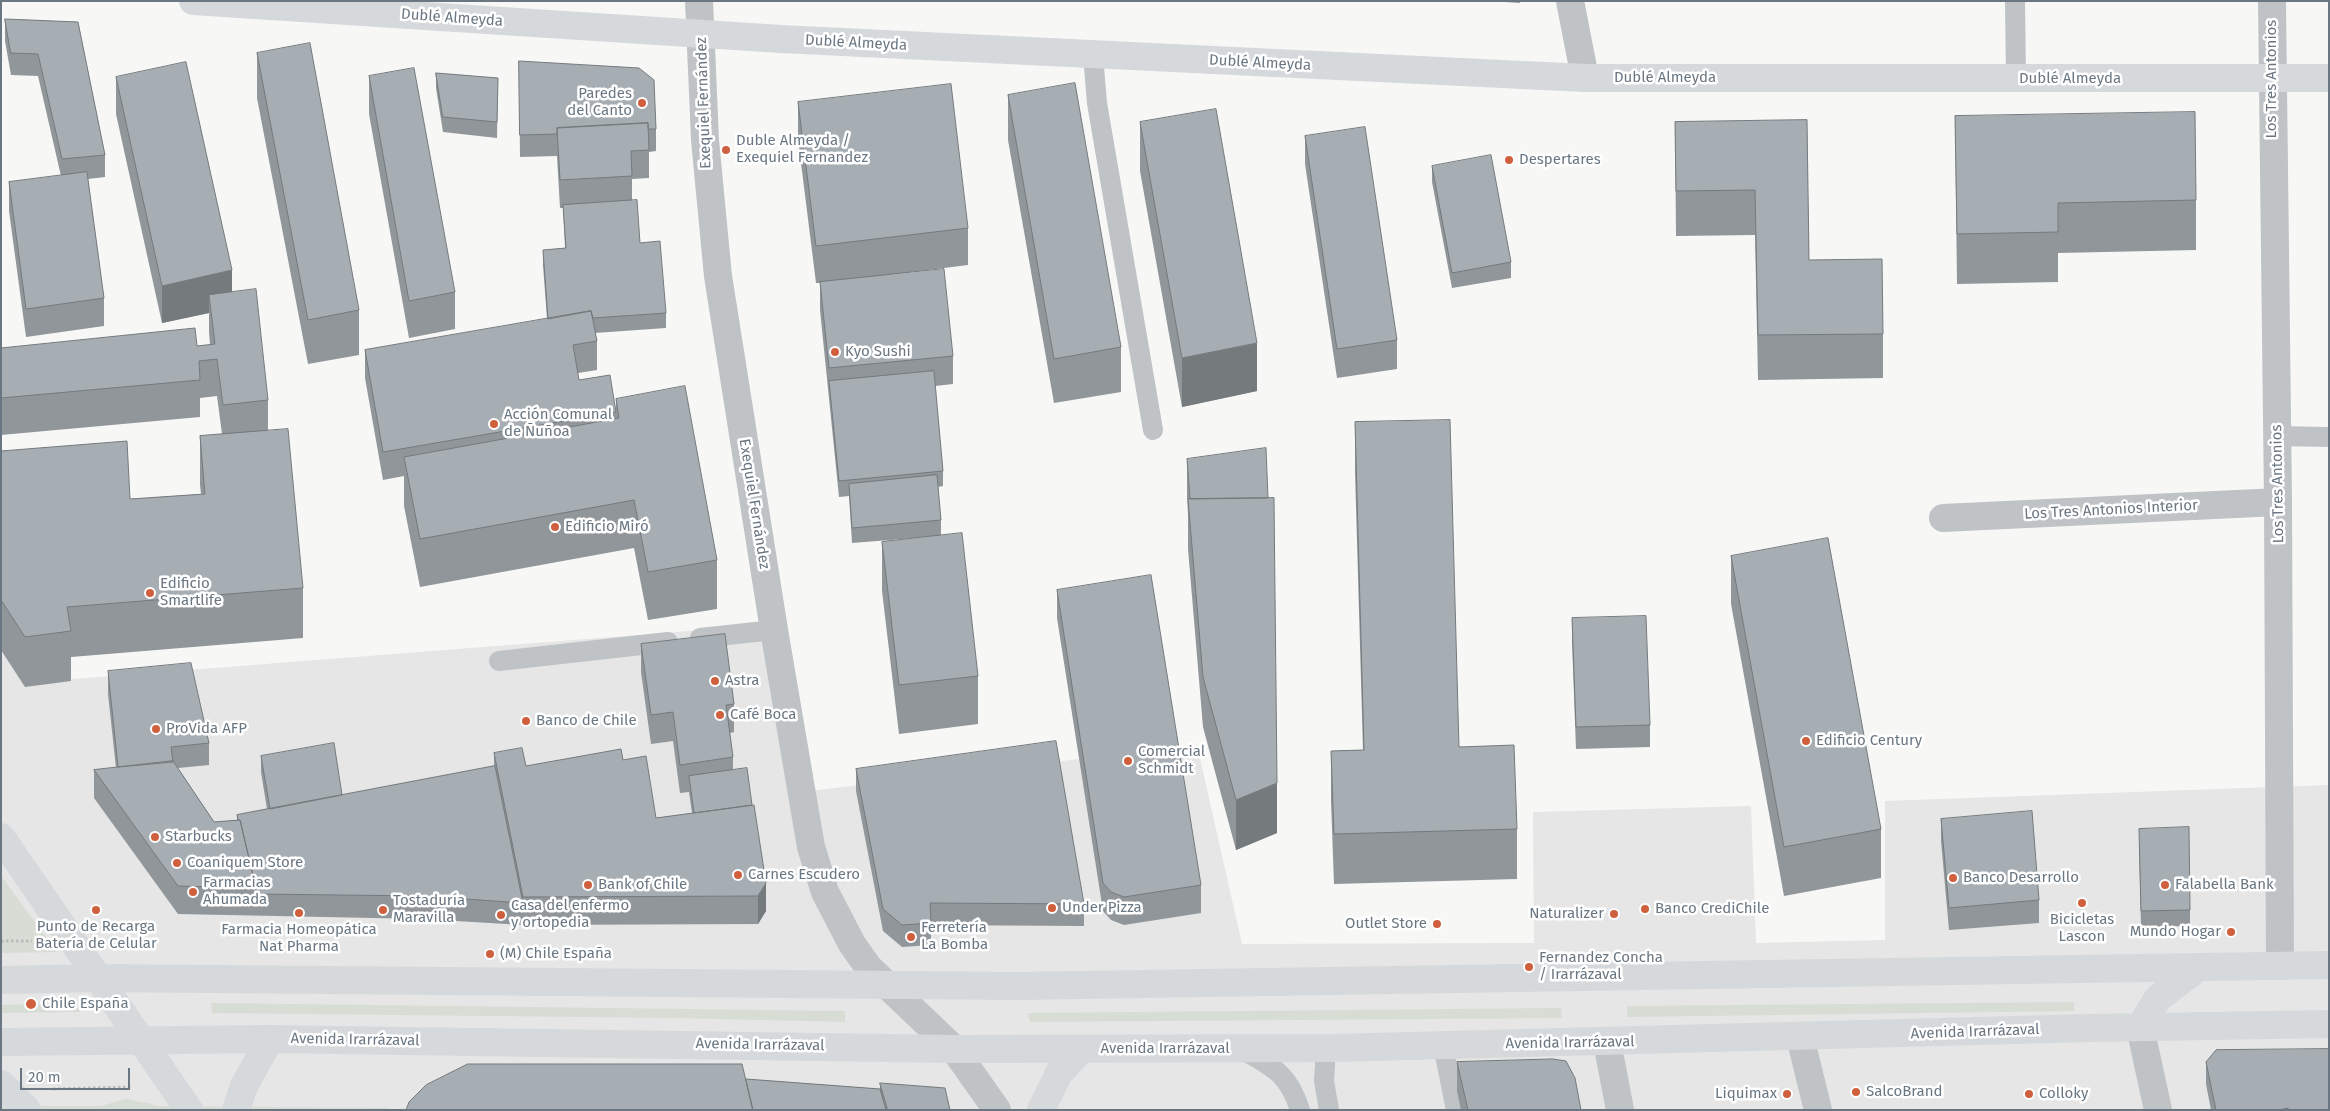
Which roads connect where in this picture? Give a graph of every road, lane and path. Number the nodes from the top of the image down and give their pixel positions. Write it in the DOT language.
graph roads {
  1 [pos="193,1"];
  2 [pos="699,1"];
  3 [pos="1570,1"];
  4 [pos="2014,1"];
  5 [pos="2272,1"];
  6 [pos="702,35"];
  7 [pos="1093,55"];
  8 [pos="1585,78"];
  9 [pos="2329,78"];
  10 [pos="2016,79"];
  11 [pos="2272,79"];
  12 [pos="1154,430"];
  13 [pos="2278,436"];
  14 [pos="2329,437"];
  15 [pos="2278,502"];
  16 [pos="1943,518"];
  17 [pos="774,630"];
  18 [pos="499,661"];
  19 [pos="1,837"];
  20 [pos="1,941"];
  21 [pos="40,941"];
  22 [pos="2329,965"];
  23 [pos="2280,966"];
  24 [pos="2198,968"];
  25 [pos="96,978"];
  26 [pos="1,980"];
  27 [pos="887,985"];
  28 [pos="2329,1024"];
  29 [pos="2140,1027"];
  30 [pos="1800,1037"];
  31 [pos="270,1039"];
  32 [pos="139,1040"];
  33 [pos="1,1042"];
  34 [pos="1607,1042"];
  35 [pos="1443,1045"];
  36 [pos="954,1048"];
  37 [pos="1239,1048"];
  38 [pos="1326,1048"];
  39 [pos="1082,1049"];
  40 [pos="1,1084"];
  41 [pos="140,1087"];
  42 [pos="52,1089"];
  43 [pos="27,1110"];
  44 [pos="189,1110"];
  45 [pos="236,1110"];
  46 [pos="997,1110"];
  47 [pos="1041,1110"];
  48 [pos="1300,1110"];
  49 [pos="1329,1110"];
  50 [pos="1456,1110"];
  51 [pos="1620,1110"];
  52 [pos="1818,1110"];
  53 [pos="2158,1110"];
  1 -- 6 [label="main road, Dublé Almeyda"];
  2 -- 6 [label="street, Exequiel Fernández"];
  3 -- 8 [label="street"];
  4 -- 10 [label="lane"];
  5 -- 11 [label="street, Los Tres Antonios"];
  6 -- 7 [label="main road, Dublé Almeyda"];
  6 -- 17 [label="street, Exequiel Fernández"];
  7 -- 8 [label="main road, Dublé Almeyda"];
  7 -- 12 [label="lane"];
  8 -- 10 [label="main road, Dublé Almeyda"];
  9 -- 11 [label="main road, Dublé Almeyda"];
  10 -- 11 [label="main road, Dublé Almeyda"];
  11 -- 13 [label="street, Los Tres Antonios"];
  13 -- 14 [label="lane"];
  13 -- 15 [label="street, Los Tres Antonios"];
  15 -- 16 [label="street, Los Tres Antonios Interior"];
  15 -- 23 [label="street, Los Tres Antonios"];
  17 -- 18 [label="lane"];
  17 -- 27 [label="street, Exequiel Fernández"];
  19 -- 25 [label="main road"];
  20 -- 21 [label="path"];
  22 -- 23 [label="main road"];
  23 -- 24 [label="main road"];
  24 -- 27 [label="main road"];
  24 -- 29 [label="main road"];
  25 -- 26 [label="main road"];
  25 -- 27 [label="main road"];
  25 -- 32 [label="main road"];
  27 -- 36 [label="street, Exequiel Fernández"];
  28 -- 29 [label="main road, Avenida Irarrázaval"];
  29 -- 30 [label="main road, Avenida Irarrázaval"];
  29 -- 53 [label="street"];
  30 -- 34 [label="main road, Avenida Irarrázaval"];
  30 -- 52 [label="street"];
  31 -- 32 [label="main road, Avenida Irarrázaval"];
  31 -- 36 [label="main road, Avenida Irarrázaval"];
  31 -- 45 [label="main road"];
  32 -- 33 [label="main road, Avenida Irarrázaval"];
  32 -- 44 [label="main road"];
  34 -- 35 [label="main road, Avenida Irarrázaval"];
  34 -- 51 [label="street"];
  35 -- 38 [label="main road, Avenida Irarrázaval"];
  35 -- 50 [label="lane"];
  36 -- 39 [label="main road, Avenida Irarrázaval"];
  36 -- 46 [label="street, Exequiel Fernández"];
  37 -- 38 [label="main road, Avenida Irarrázaval"];
  37 -- 39 [label="main road, Avenida Irarrázaval"];
  37 -- 48 [label="lane"];
  38 -- 49 [label="lane"];
  39 -- 47 [label="main road"];
  40 -- 43 [label="main road"];
  41 -- 42 [label="path"];
}
